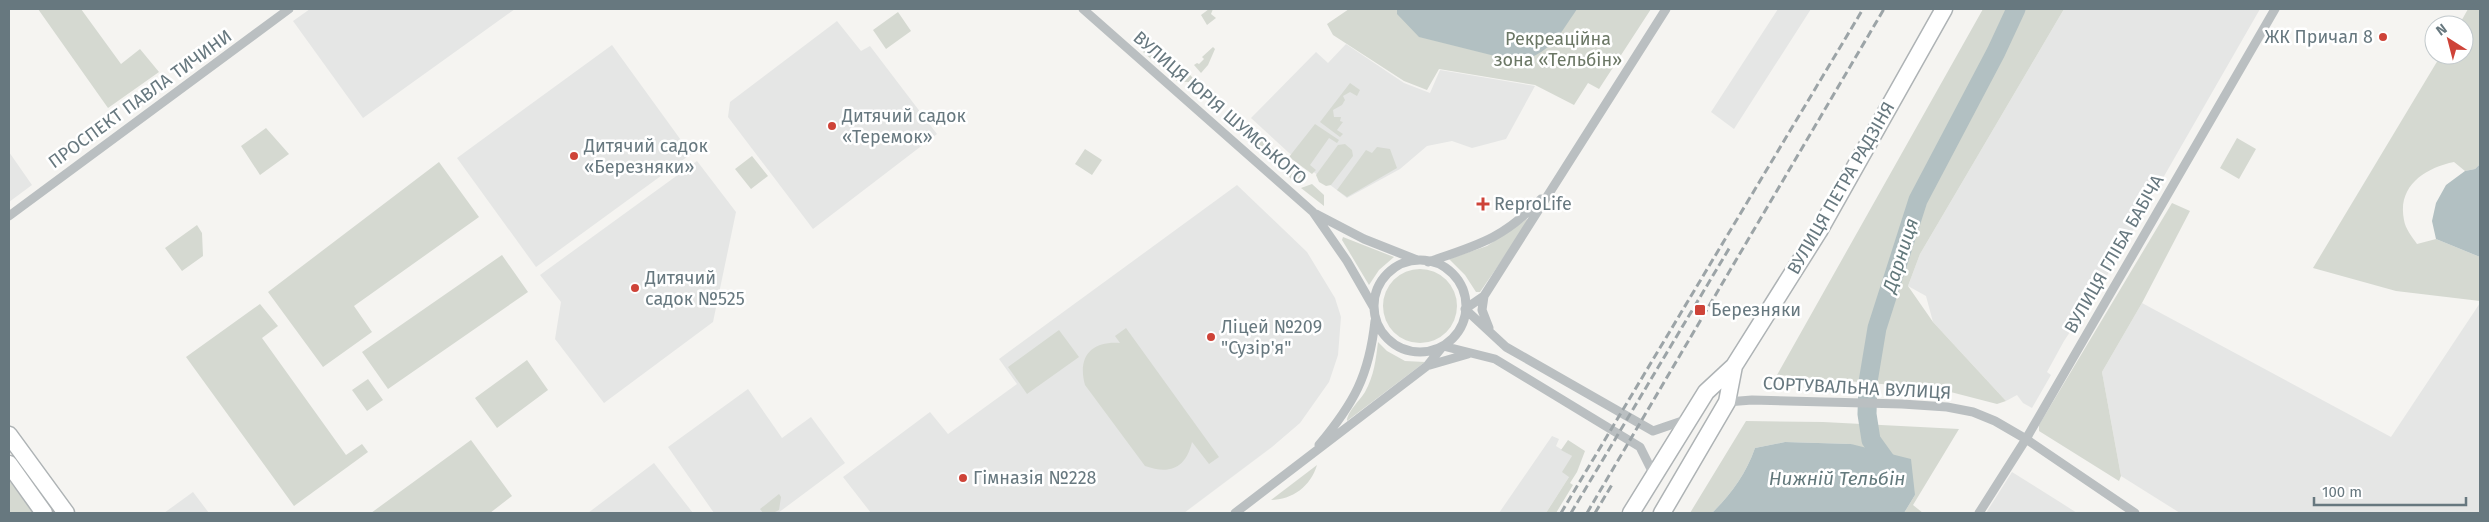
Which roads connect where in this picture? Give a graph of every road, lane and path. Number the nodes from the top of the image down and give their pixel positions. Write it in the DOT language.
graph roads {
  1 [pos="290,9"];
  2 [pos="1083,9"];
  3 [pos="1666,9"];
  4 [pos="1944,9"];
  5 [pos="2275,9"];
  6 [pos="1548,192"];
  7 [pos="1313,212"];
  8 [pos="9,216"];
  9 [pos="1418,261"];
  10 [pos="1428,262"];
  11 [pos="1484,296"];
  12 [pos="1374,308"];
  13 [pos="1465,309"];
  14 [pos="1375,318"];
  15 [pos="1496,339"];
  16 [pos="1443,346"];
  17 [pos="1480,354"];
  18 [pos="1427,366"];
  19 [pos="1734,366"];
  20 [pos="1727,402"];
  21 [pos="1690,419"];
  22 [pos="9,435"];
  23 [pos="2026,438"];
  24 [pos="1309,457"];
  25 [pos="9,464"];
  26 [pos="1654,475"];
  27 [pos="44,513"];
  28 [pos="66,513"];
  29 [pos="1235,513"];
  30 [pos="1631,513"];
  31 [pos="1662,513"];
  32 [pos="1978,513"];
  33 [pos="2135,513"];
  1 -- 8 [label="street, ПРОСПЕКТ ПАВЛА ТИЧИНИ"];
  2 -- 7 [label="street, ВУЛИЦЯ ЮРІЯ ШУМСЬКОГО"];
  3 -- 6 [label="street"];
  4 -- 19 [label="main road, ВУЛИЦЯ ПЕТРА РАДЗІНЯ"];
  5 -- 23 [label="street, ВУЛИЦЯ ГЛІБА БАБІЧА"];
  6 -- 10 [label="street"];
  6 -- 11 [label="street"];
  7 -- 9 [label="street, ВУЛИЦЯ ЮРІЯ ШУМСЬКОГО"];
  7 -- 12 [label="street, ВУЛИЦЯ ЮРІЯ ШУМСЬКОГО"];
  9 -- 10 [label="street"];
  9 -- 12 [label="street"];
  10 -- 13 [label="street"];
  11 -- 13 [label="street"];
  11 -- 15 [label="street"];
  12 -- 14 [label="street"];
  13 -- 15 [label="street"];
  13 -- 16 [label="street"];
  14 -- 16 [label="street"];
  14 -- 24 [label="street"];
  15 -- 21 [label="street"];
  16 -- 17 [label="street"];
  16 -- 18 [label="street"];
  17 -- 18 [label="street"];
  17 -- 26 [label="street"];
  18 -- 24 [label="street"];
  19 -- 20 [label="main road, ВУЛИЦЯ ПЕТРА РАДЗІНЯ"];
  19 -- 21 [label="main road, ВУЛИЦЯ ПЕТРА РАДЗІНЯ"];
  20 -- 23 [label="street, СОРТУВАЛЬНА ВУЛИЦЯ"];
  20 -- 31 [label="main road, ВУЛИЦЯ ПЕТРА РАДЗІНЯ"];
  21 -- 26 [label="main road, ВУЛИЦЯ ПЕТРА РАДЗІНЯ"];
  22 -- 28 [label="main road"];
  23 -- 32 [label="street, ВУЛИЦЯ ГЛІБА БАБІЧА"];
  23 -- 33 [label="street, СОРТУВАЛЬНА ВУЛИЦЯ"];
  24 -- 29 [label="street"];
  25 -- 27 [label="main road"];
  26 -- 30 [label="main road, ВУЛИЦЯ ПЕТРА РАДЗІНЯ"];
}
